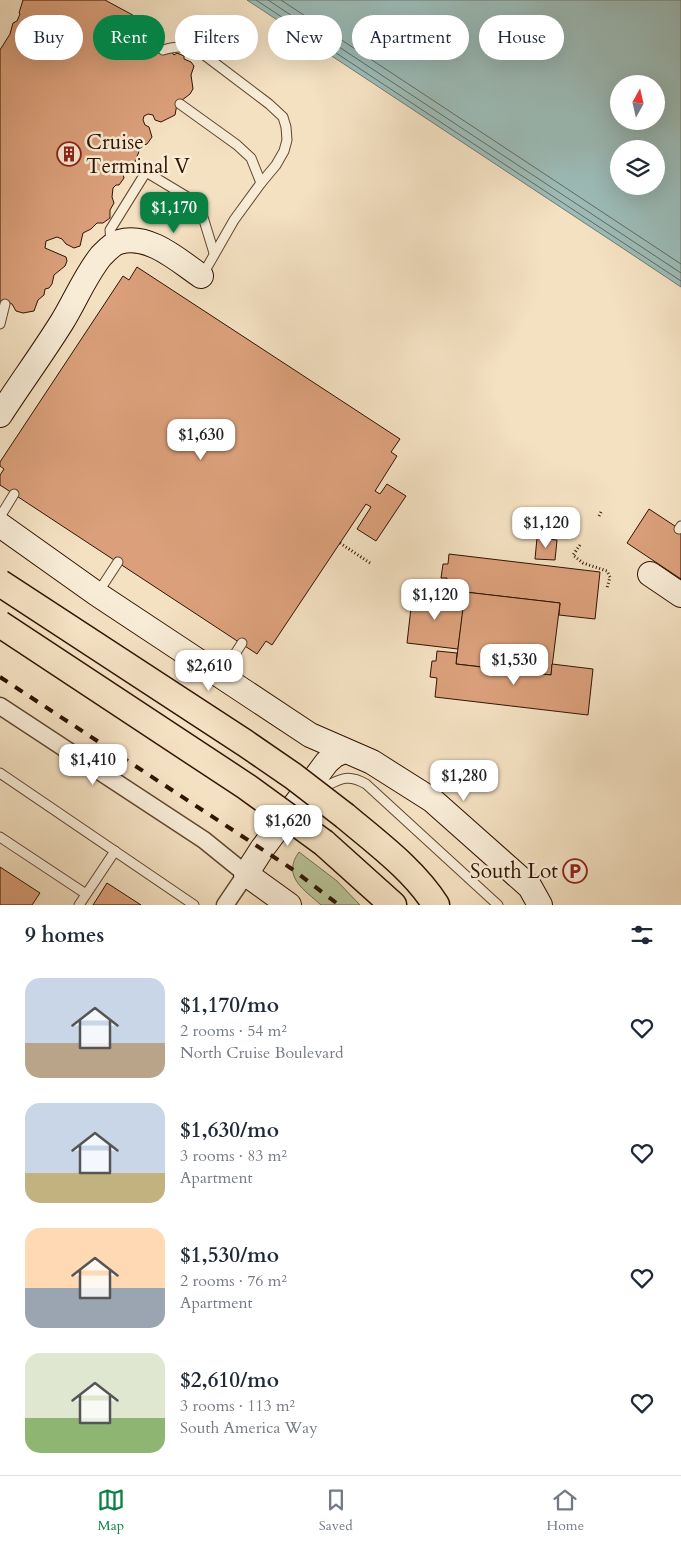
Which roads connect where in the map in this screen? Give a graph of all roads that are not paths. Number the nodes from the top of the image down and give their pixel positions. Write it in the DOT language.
graph roads {
  1 [pos="165,49"];
  2 [pos="180,104"];
  3 [pos="261,183"];
  4 [pos="120,243"];
  5 [pos="214,253"];
  6 [pos="202,276"];
  7 [pos="5,304"];
  8 [pos="0,324"];
  9 [pos="0,408"];
  10 [pos="14,494"];
  11 [pos="0,517"];
  12 [pos="0,525"];
  13 [pos="118,562"];
  14 [pos="652,572"];
  15 [pos="0,582"];
  16 [pos="97,594"];
  17 [pos="681,595"];
  18 [pos="0,624"];
  19 [pos="242,643"];
  20 [pos="221,676"];
  21 [pos="0,706"];
  22 [pos="344,751"];
  23 [pos="0,773"];
  24 [pos="300,798"];
  25 [pos="0,837"];
  26 [pos="115,851"];
  27 [pos="246,874"];
  28 [pos="86,894"];
  29 [pos="431,897"];
  30 [pos="78,905"];
  31 [pos="194,905"];
  32 [pos="225,905"];
  33 [pos="289,905"];
  34 [pos="393,905"];
  35 [pos="446,905"];
  36 [pos="498,905"];
  37 [pos="540,905"];
  1 -- 3 [label="lane"];
  2 -- 3 [label="lane"];
  3 -- 5 [label="lane"];
  4 -- 5 [label="lane"];
  4 -- 6 [label="street"];
  4 -- 9 [label="street"];
  5 -- 6 [label="lane"];
  7 -- 8 [label="lane"];
  10 -- 11 [label="lane"];
  12 -- 16 [label="street"];
  13 -- 16 [label="lane"];
  14 -- 17 [label="street"];
  15 -- 29 [label="main road, bridge"];
  16 -- 20 [label="street"];
  18 -- 34 [label="main road, bridge"];
  19 -- 20 [label="lane"];
  20 -- 22 [label="street"];
  21 -- 27 [label="street"];
  22 -- 24 [label="street"];
  22 -- 37 [label="street"];
  23 -- 26 [label="lane"];
  24 -- 27 [label="street"];
  24 -- 36 [label="lane"];
  25 -- 28 [label="lane"];
  26 -- 28 [label="lane"];
  26 -- 31 [label="lane"];
  27 -- 32 [label="street"];
  27 -- 33 [label="street"];
  28 -- 30 [label="lane"];
  29 -- 35 [label="main road"];
}
